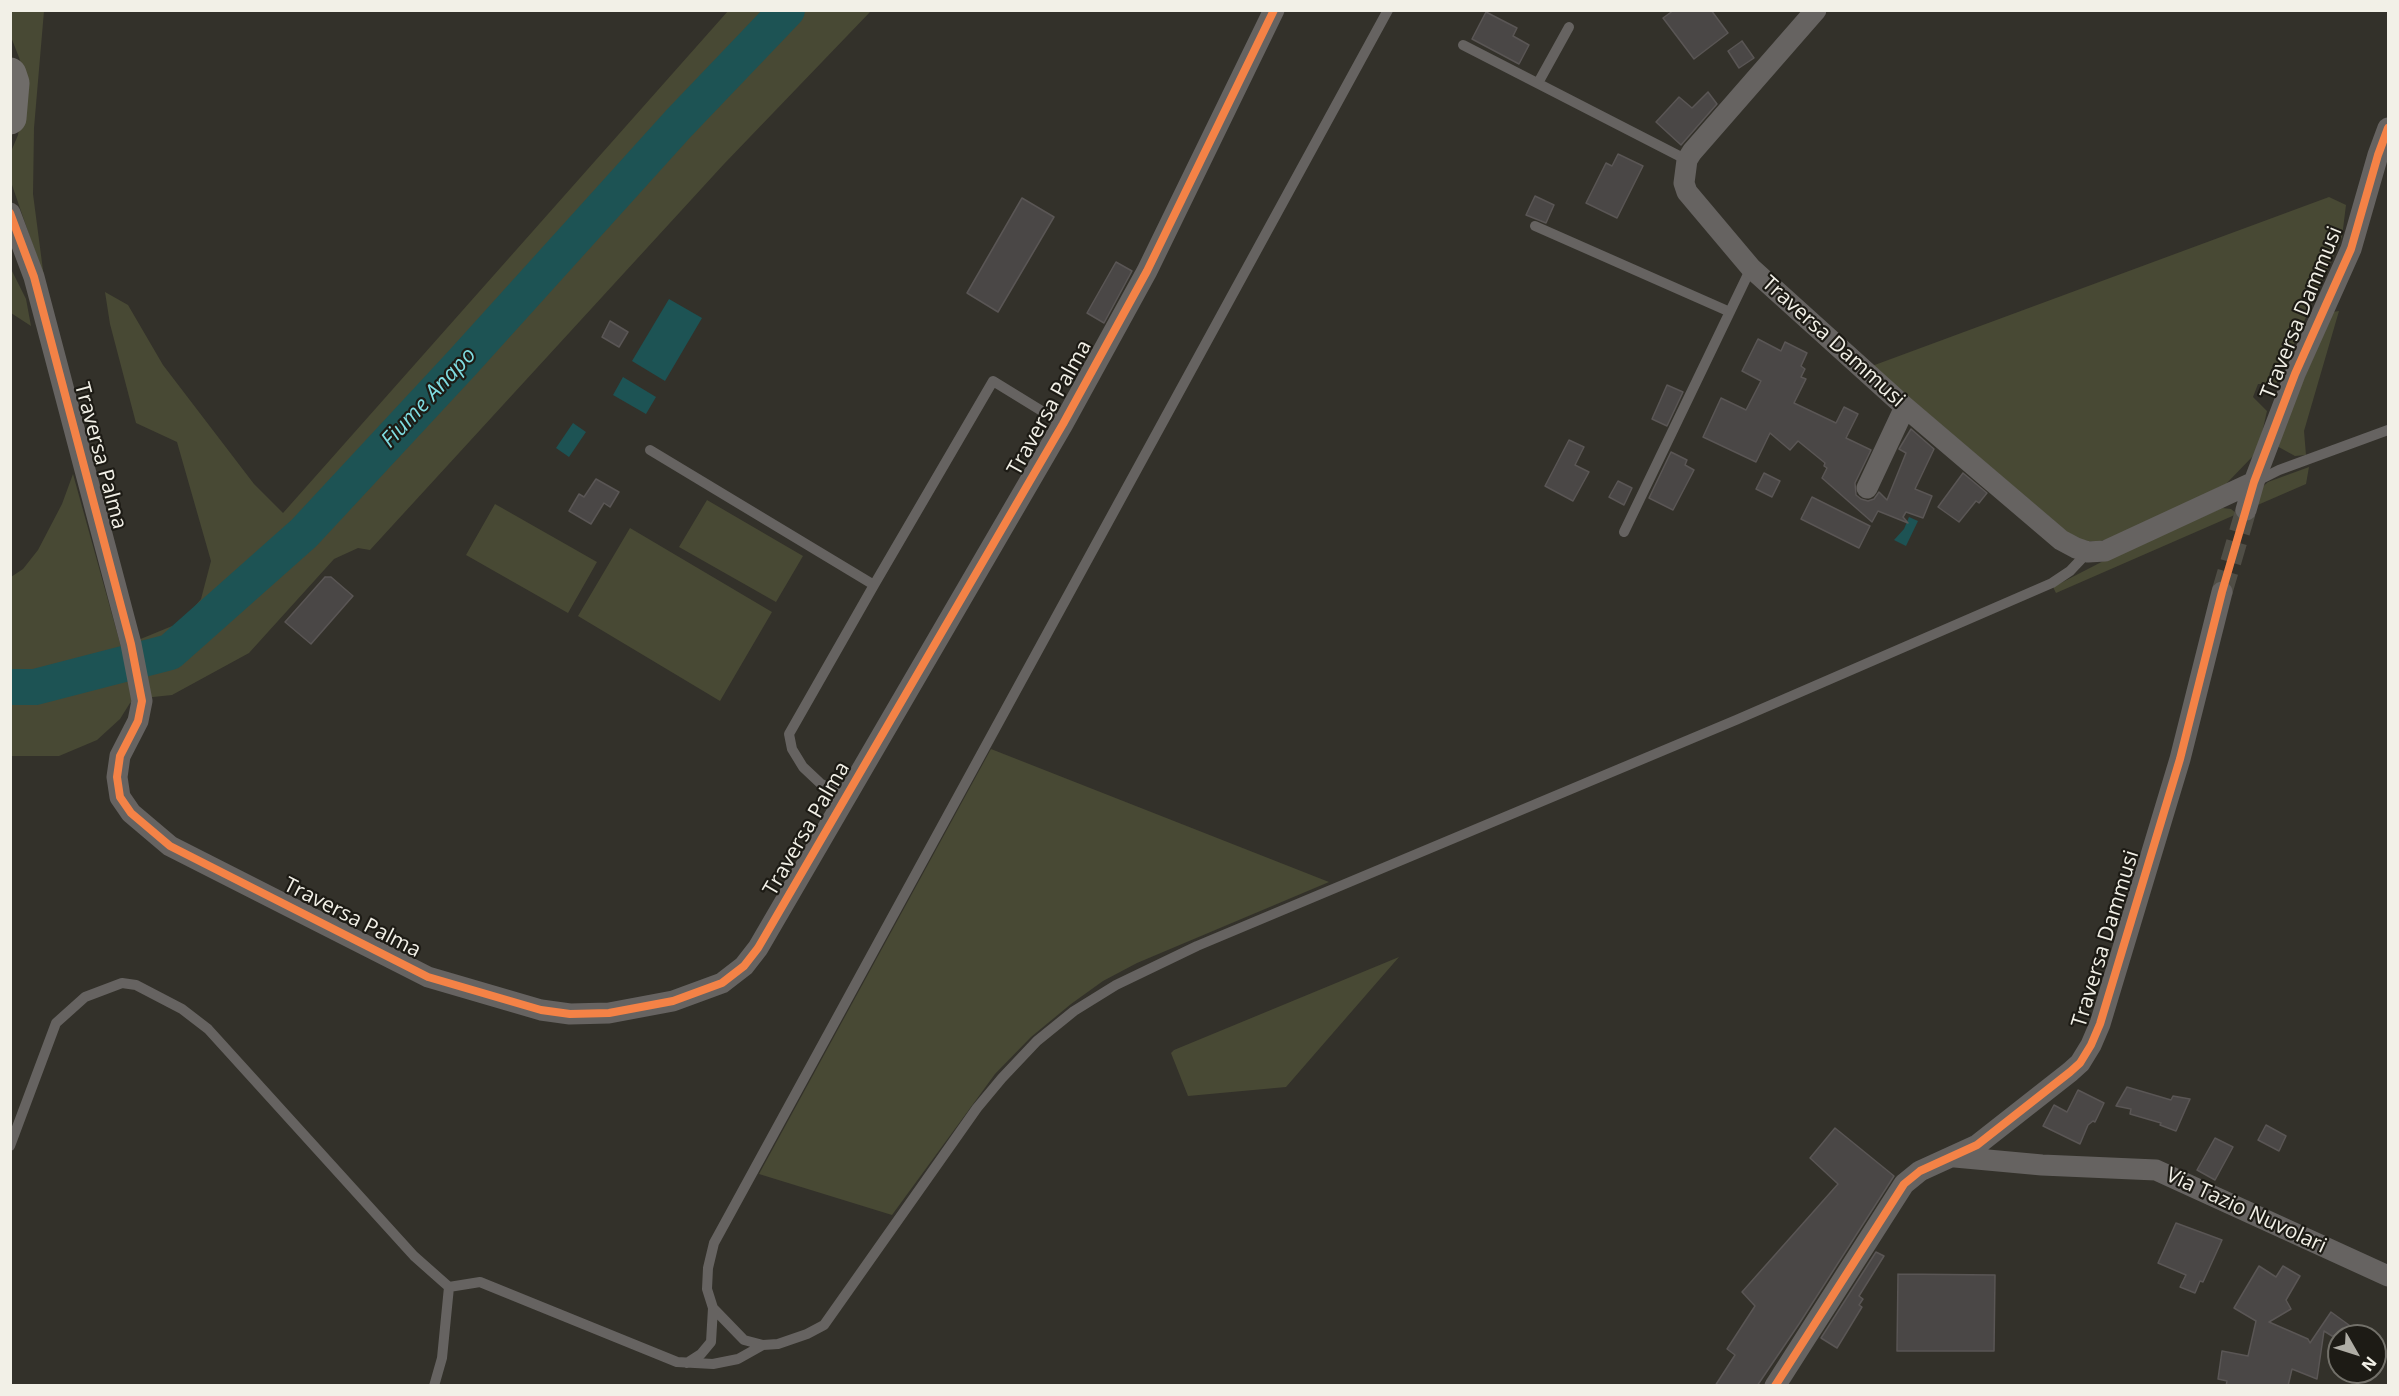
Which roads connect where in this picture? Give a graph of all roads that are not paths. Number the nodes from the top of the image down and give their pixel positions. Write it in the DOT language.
graph roads {
  1 [pos="1274,10"];
  2 [pos="1388,10"];
  3 [pos="1816,10"];
  4 [pos="1569,27"];
  5 [pos="1463,45"];
  6 [pos="10,74"];
  7 [pos="1538,83"];
  8 [pos="10,118"];
  9 [pos="2388,128"];
  10 [pos="1687,160"];
  11 [pos="10,213"];
  12 [pos="1535,226"];
  13 [pos="10,248"];
  14 [pos="1751,268"];
  15 [pos="34,277"];
  16 [pos="1730,312"];
  17 [pos="1905,407"];
  18 [pos="1063,424"];
  19 [pos="2388,430"];
  20 [pos="650,450"];
  21 [pos="2254,482"];
  22 [pos="1867,488"];
  23 [pos="2246,510"];
  24 [pos="1623,532"];
  25 [pos="2088,552"];
  26 [pos="874,585"];
  27 [pos="2222,592"];
  28 [pos="846,798"];
  29 [pos="10,1146"];
  30 [pos="1955,1157"];
  31 [pos="2388,1276"];
  32 [pos="449,1287"];
  33 [pos="713,1308"];
  34 [pos="763,1345"];
  35 [pos="687,1363"];
  36 [pos="434,1386"];
  37 [pos="1775,1386"];
  1 -- 18 [label="street, Traversa Palma"];
  2 -- 33 [label="lane"];
  3 -- 10 [label="street"];
  4 -- 7 [label="lane"];
  5 -- 7 [label="lane"];
  6 -- 8 [label="main road"];
  7 -- 10 [label="lane"];
  9 -- 21 [label="street, Traversa Dammusi"];
  10 -- 14 [label="street, Traversa Dammusi"];
  11 -- 15 [label="street, Traversa Palma"];
  12 -- 16 [label="lane"];
  13 -- 15 [label="street"];
  14 -- 16 [label="lane"];
  14 -- 17 [label="street, Traversa Dammusi"];
  15 -- 28 [label="street, Traversa Palma"];
  16 -- 24 [label="lane"];
  17 -- 22 [label="street"];
  17 -- 25 [label="street, Traversa Dammusi"];
  18 -- 26 [label="lane"];
  18 -- 28 [label="street, Traversa Palma"];
  19 -- 21 [label="lane"];
  20 -- 26 [label="lane"];
  21 -- 23 [label="street, Traversa Dammusi"];
  21 -- 25 [label="street"];
  25 -- 34 [label="lane"];
  26 -- 28 [label="lane"];
  27 -- 30 [label="street, Traversa Dammusi"];
  29 -- 32 [label="lane"];
  30 -- 31 [label="street, Via Tazio Nuvolari"];
  30 -- 37 [label="street, Traversa Dammusi"];
  32 -- 35 [label="lane"];
  32 -- 36 [label="lane"];
  33 -- 34 [label="lane"];
  33 -- 35 [label="lane"];
  34 -- 35 [label="lane"];
}
